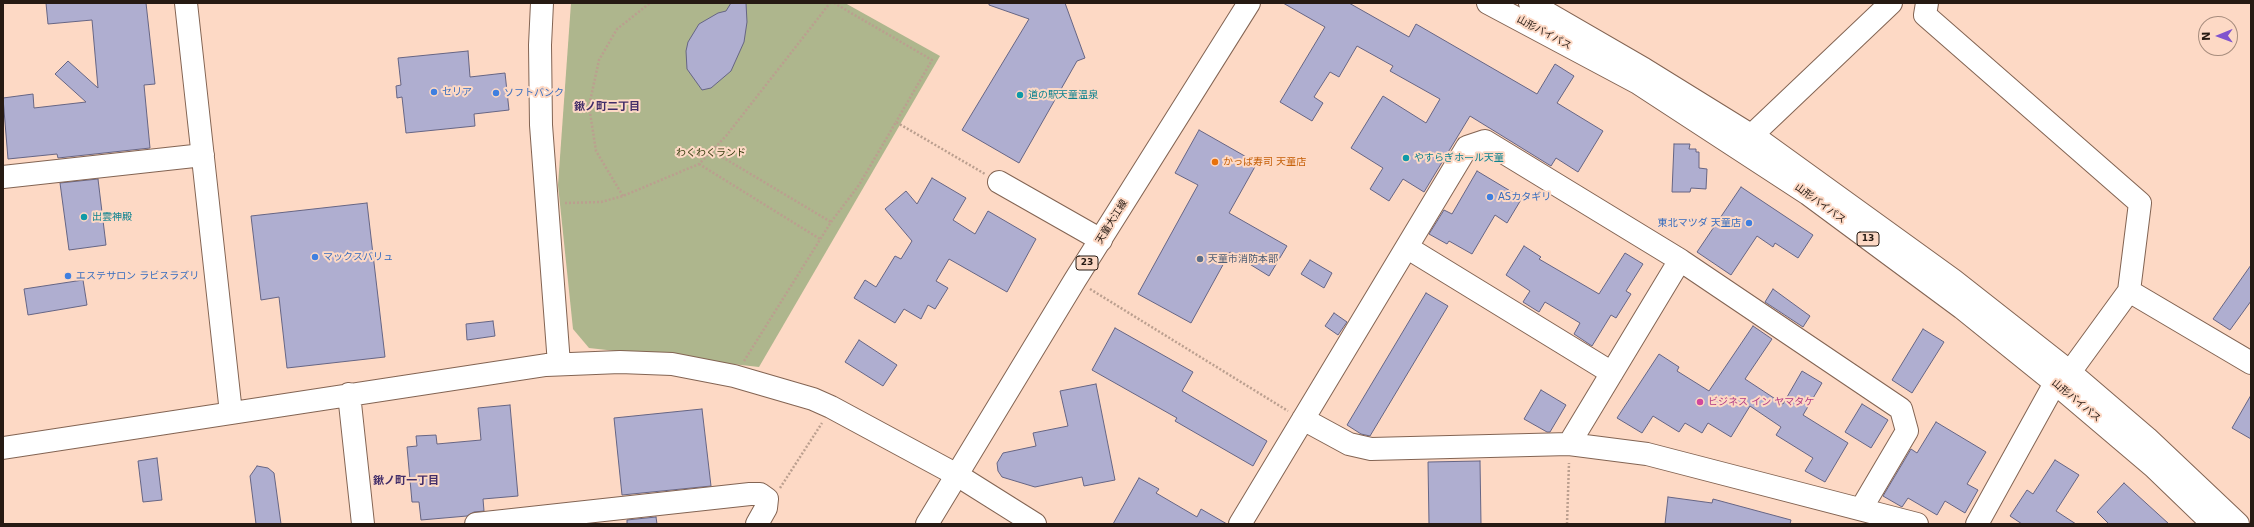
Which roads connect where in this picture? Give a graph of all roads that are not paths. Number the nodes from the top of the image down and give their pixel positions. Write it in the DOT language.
graph roads {
  1 [pos="186,3"];
  2 [pos="542,3"];
  3 [pos="1249,3"];
  4 [pos="1488,3"];
  5 [pos="1530,3"];
  6 [pos="1891,3"];
  7 [pos="1927,3"];
  8 [pos="1751,136"];
  9 [pos="203,155"];
  10 [pos="3,178"];
  11 [pos="999,182"];
  12 [pos="1101,240"];
  13 [pos="1408,248"];
  14 [pos="1680,260"];
  15 [pos="2129,291"];
  16 [pos="2251,363"];
  17 [pos="559,364"];
  18 [pos="1612,373"];
  19 [pos="2063,377"];
  20 [pos="349,394"];
  21 [pos="231,413"];
  22 [pos="1303,420"];
  23 [pos="1570,444"];
  24 [pos="3,448"];
  25 [pos="957,475"];
  26 [pos="1861,509"];
  27 [pos="363,524"];
  28 [pos="476,524"];
  29 [pos="757,524"];
  30 [pos="927,524"];
  31 [pos="1035,524"];
  32 [pos="1240,524"];
  33 [pos="1917,524"];
  34 [pos="1977,524"];
  35 [pos="2213,524"];
  36 [pos="2238,524"];
  1 -- 9 [label="main road"];
  2 -- 17 [label="main road"];
  3 -- 12 [label="main road, 天童大江線 / 23"];
  4 -- 19 [label="main road, 山形バイパス / 13"];
  5 -- 8 [label="main road, 山形バイパス / 13"];
  6 -- 8 [label="main road"];
  7 -- 15 [label="main road"];
  8 -- 19 [label="main road, 山形バイパス / 13"];
  9 -- 10 [label="main road"];
  9 -- 21 [label="main road"];
  11 -- 12 [label="main road"];
  12 -- 25 [label="main road, 天童大江線 / 23"];
  13 -- 14 [label="main road"];
  13 -- 18 [label="main road"];
  13 -- 22 [label="main road"];
  14 -- 18 [label="main road"];
  14 -- 26 [label="main road"];
  15 -- 16 [label="main road"];
  15 -- 19 [label="main road"];
  17 -- 20 [label="main road"];
  17 -- 25 [label="main road"];
  18 -- 23 [label="main road"];
  19 -- 34 [label="main road"];
  19 -- 35 [label="main road, 山形バイパス / 13"];
  19 -- 36 [label="main road, 山形バイパス / 13"];
  20 -- 21 [label="main road"];
  20 -- 27 [label="main road"];
  21 -- 24 [label="main road"];
  22 -- 23 [label="main road"];
  22 -- 32 [label="main road"];
  23 -- 26 [label="main road"];
  25 -- 30 [label="main road, 天童大江線 / 23"];
  25 -- 31 [label="main road"];
  26 -- 33 [label="main road"];
  28 -- 29 [label="main road"];
}
